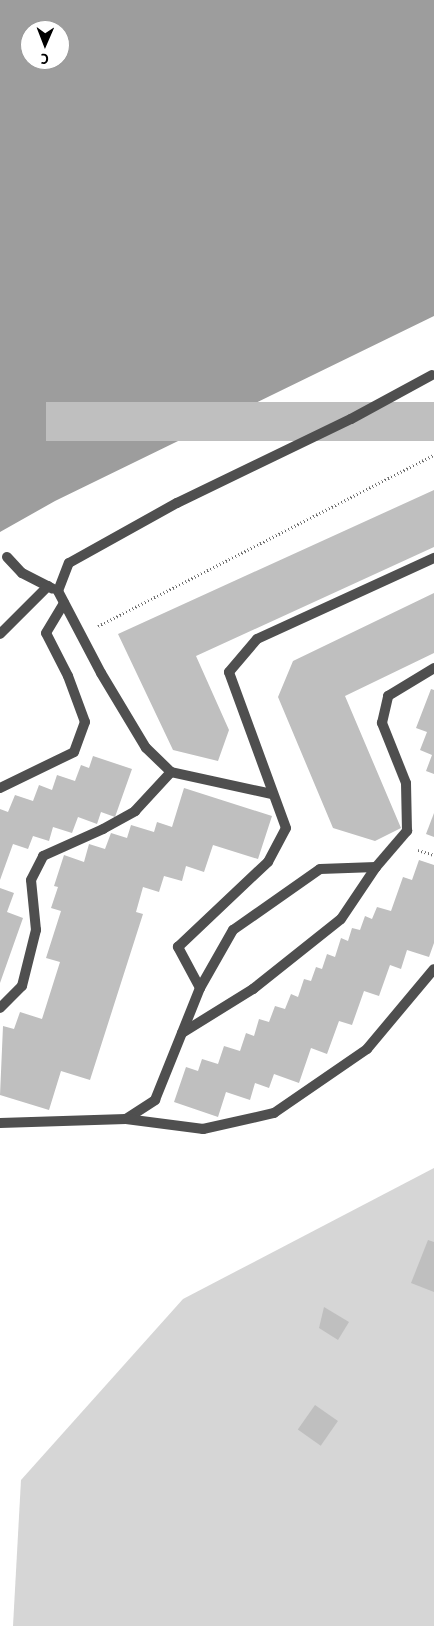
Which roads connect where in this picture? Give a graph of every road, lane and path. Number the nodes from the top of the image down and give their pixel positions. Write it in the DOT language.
graph roads {
  1 [pos="432,375"];
  2 [pos="434,455"];
  3 [pos="7,557"];
  4 [pos="434,558"];
  5 [pos="48,586"];
  6 [pos="58,591"];
  7 [pos="64,603"];
  8 [pos="0,634"];
  9 [pos="81,635"];
  10 [pos="434,668"];
  11 [pos="171,772"];
  12 [pos="0,788"];
  13 [pos="272,794"];
  14 [pos="376,867"];
  15 [pos="434,969"];
  16 [pos="200,988"];
  17 [pos="0,1008"];
  18 [pos="182,1033"];
  19 [pos="126,1118"];
  20 [pos="0,1123"];
  1 -- 6 [label="lane"];
  2 -- 9 [label="path"];
  3 -- 5 [label="lane"];
  4 -- 13 [label="lane"];
  5 -- 6 [label="lane"];
  5 -- 8 [label="lane"];
  6 -- 7 [label="lane"];
  7 -- 9 [label="lane"];
  7 -- 12 [label="lane"];
  9 -- 11 [label="lane"];
  10 -- 14 [label="lane"];
  11 -- 13 [label="lane"];
  11 -- 17 [label="lane"];
  13 -- 16 [label="lane"];
  14 -- 16 [label="lane"];
  14 -- 18 [label="lane"];
  15 -- 19 [label="lane"];
  16 -- 18 [label="lane"];
  18 -- 19 [label="lane"];
  19 -- 20 [label="lane"];
}
